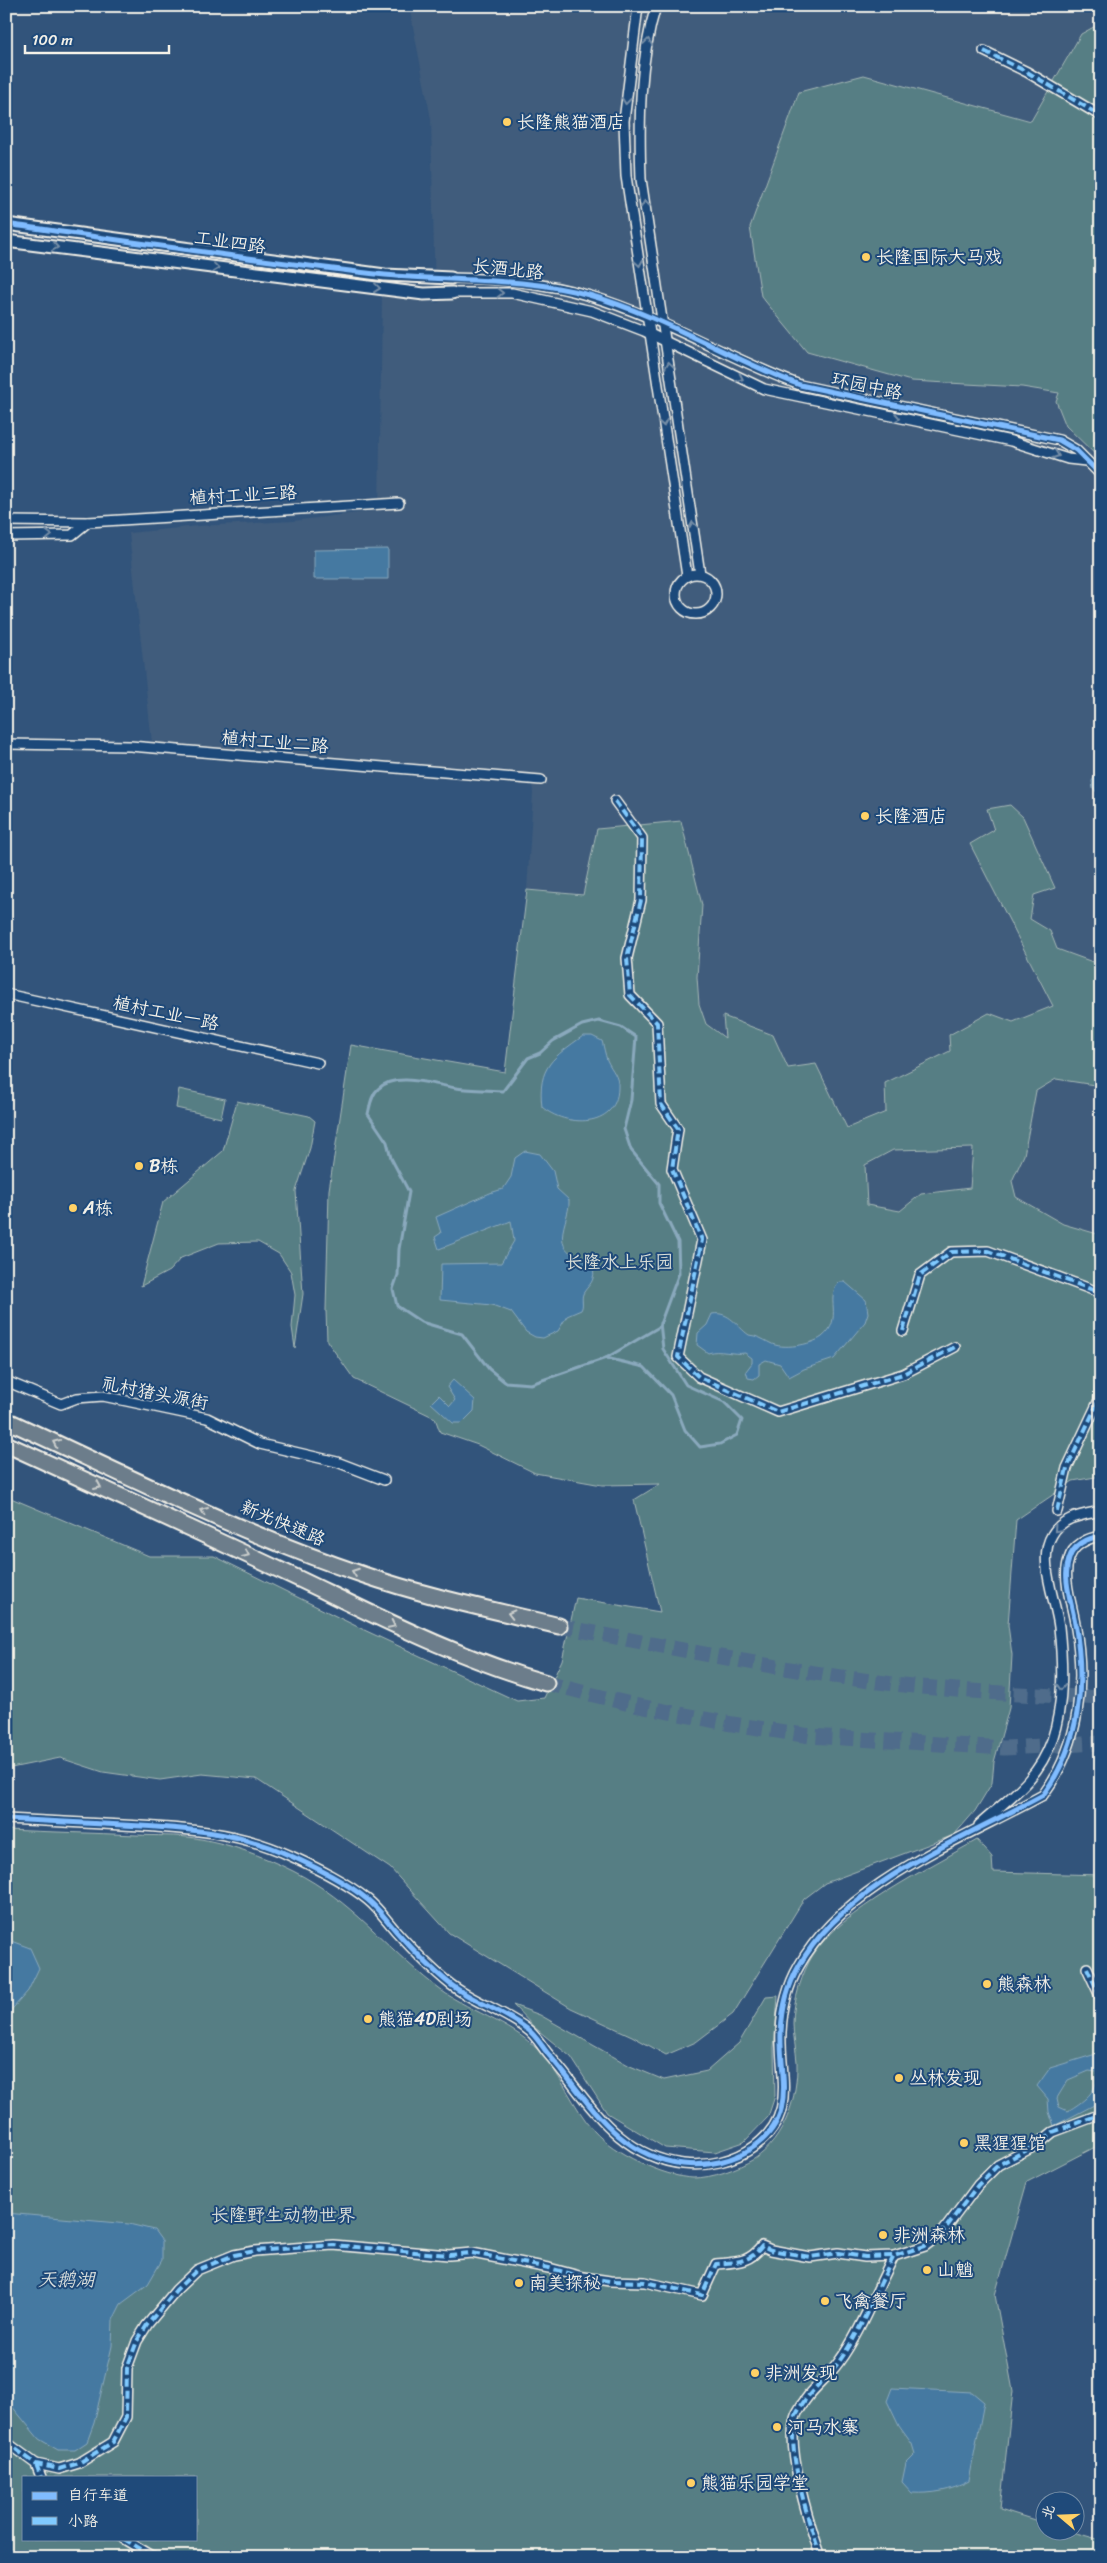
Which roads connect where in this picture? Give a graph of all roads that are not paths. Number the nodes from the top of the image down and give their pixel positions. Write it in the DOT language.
graph roads {
  1 [pos="638,6"];
  2 [pos="654,11"];
  3 [pos="984,51"];
  4 [pos="1101,116"];
  5 [pos="6,224"];
  6 [pos="6,241"];
  7 [pos="451,278"];
  8 [pos="452,293"];
  9 [pos="647,316"];
  10 [pos="664,324"];
  11 [pos="649,334"];
  12 [pos="665,342"];
  13 [pos="1086,461"];
  14 [pos="1101,475"];
  15 [pos="399,503"];
  16 [pos="6,521"];
  17 [pos="88,522"];
  18 [pos="6,536"];
  19 [pos="700,574"];
  20 [pos="687,576"];
  21 [pos="6,744"];
  22 [pos="540,780"];
  23 [pos="615,801"];
  24 [pos="6,994"];
  25 [pos="318,1064"];
  26 [pos="1101,1293"];
  27 [pos="903,1331"];
  28 [pos="955,1347"];
  29 [pos="6,1380"];
  30 [pos="1101,1382"];
  31 [pos="6,1420"];
  32 [pos="6,1444"];
  33 [pos="384,1480"];
  34 [pos="1101,1510"];
  35 [pos="1057,1511"];
  36 [pos="1101,1536"];
  37 [pos="559,1626"];
  38 [pos="546,1683"];
  39 [pos="6,1819"];
  40 [pos="970,1832"];
  41 [pos="1086,1968"];
  42 [pos="1101,1998"];
  43 [pos="1101,2114"];
  44 [pos="894,2256"];
  45 [pos="6,2442"];
  46 [pos="36,2464"];
  47 [pos="41,2476"];
  48 [pos="126,2540"];
  49 [pos="154,2557"];
  50 [pos="821,2557"];
  1 -- 9 [label="street, one-way"];
  10 -- 2 [label="street, one-way"];
  3 -- 4 [label="street"];
  5 -- 7 [label="street, 工业四路"];
  6 -- 8 [label="street, 工业四路, one-way"];
  7 -- 9 [label="street, 长酒北路"];
  8 -- 11 [label="street, 长酒北路, one-way"];
  9 -- 10 [label="street, 环园中路"];
  9 -- 11 [label="street"];
  10 -- 12 [label="street"];
  10 -- 13 [label="street, 环园中路"];
  11 -- 12 [label="street, 环园中路"];
  11 -- 20 [label="street, one-way"];
  12 -- 13 [label="street, 环园中路, one-way"];
  19 -- 12 [label="street, one-way"];
  13 -- 14 [label="street"];
  15 -- 17 [label="street, 植村工业三路"];
  16 -- 17 [label="street, 植村工业三路"];
  18 -- 17 [label="street, 植村工业三路, one-way"];
  19 -- 20 [label="street"];
  19 -- 20 [label="street"];
  21 -- 22 [label="street, 植村工业二路"];
  23 -- 28 [label="street"];
  24 -- 25 [label="street, 植村工业一路"];
  26 -- 27 [label="street"];
  29 -- 33 [label="street, 礼村猪头源街"];
  30 -- 35 [label="street"];
  37 -- 31 [label="highway, 新光快速路, one-way"];
  32 -- 38 [label="highway, one-way"];
  34 -- 40 [label="street, one-way"];
  36 -- 40 [label="street"];
  39 -- 40 [label="street"];
  41 -- 42 [label="street"];
  43 -- 44 [label="street"];
  44 -- 46 [label="street"];
  44 -- 50 [label="street"];
  45 -- 46 [label="street"];
  46 -- 47 [label="street"];
  48 -- 49 [label="street"];
}
